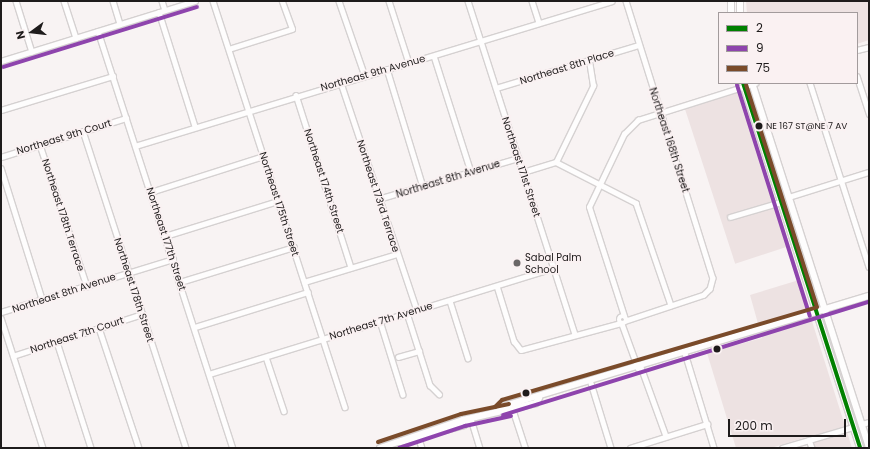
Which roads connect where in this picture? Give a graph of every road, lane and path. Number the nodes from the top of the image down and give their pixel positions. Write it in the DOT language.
graph roads {
  1 [pos="16,1"];
  2 [pos="64,1"];
  3 [pos="113,1"];
  4 [pos="162,1"];
  5 [pos="195,1"];
  6 [pos="212,1"];
  7 [pos="282,1"];
  8 [pos="339,1"];
  9 [pos="389,1"];
  10 [pos="468,1"];
  11 [pos="532,1"];
  12 [pos="611,1"];
  13 [pos="626,1"];
  14 [pos="731,1"];
  15 [pos="740,1"];
  16 [pos="592,3"];
  17 [pos="165,10"];
  18 [pos="159,12"];
  19 [pos="731,12"];
  20 [pos="740,12"];
  21 [pos="539,23"];
  22 [pos="120,24"];
  23 [pos="98,31"];
  24 [pos="76,38"];
  25 [pos="480,41"];
  26 [pos="638,45"];
  27 [pos="869,47"];
  28 [pos="229,49"];
  29 [pos="858,50"];
  30 [pos="32,52"];
  31 [pos="434,56"];
  32 [pos="1,61"];
  33 [pos="589,62"];
  34 [pos="409,63"];
  35 [pos="387,69"];
  36 [pos="113,76"];
  37 [pos="365,76"];
  38 [pos="858,79"];
  39 [pos="341,82"];
  40 [pos="753,84"];
  41 [pos="810,84"];
  42 [pos="744,85"];
  43 [pos="496,88"];
  44 [pos="296,95"];
  45 [pos="1,110"];
  46 [pos="249,111"];
  47 [pos="661,112"];
  48 [pos="869,114"];
  49 [pos="126,118"];
  50 [pos="195,126"];
  51 [pos="83,131"];
  52 [pos="40,145"];
  53 [pos="135,146"];
  54 [pos="263,156"];
  55 [pos="1,157"];
  56 [pos="518,158"];
  57 [pos="556,162"];
  58 [pos="1,168"];
  59 [pos="471,172"];
  60 [pos="523,172"];
  61 [pos="869,172"];
  62 [pos="841,181"];
  63 [pos="598,184"];
  64 [pos="423,187"];
  65 [pos="151,192"];
  66 [pos="778,192"];
  67 [pos="790,197"];
  68 [pos="378,199"];
  69 [pos="278,201"];
  70 [pos="781,202"];
  71 [pos="796,216"];
  72 [pos="730,217"];
  73 [pos="165,236"];
  74 [pos="294,247"];
  75 [pos="397,254"];
  76 [pos="172,259"];
  77 [pos="351,267"];
  78 [pos="869,267"];
  79 [pos="554,268"];
  80 [pos="129,272"];
  81 [pos="180,282"];
  82 [pos="304,282"];
  83 [pos="87,286"];
  84 [pos="497,286"];
  85 [pos="308,292"];
  86 [pos="869,296"];
  87 [pos="42,300"];
  88 [pos="450,301"];
  89 [pos="671,305"];
  90 [pos="417,310"];
  91 [pos="825,311"];
  92 [pos="1,312"];
  93 [pos="407,313"];
  94 [pos="142,314"];
  95 [pos="816,314"];
  96 [pos="1,318"];
  97 [pos="623,320"];
  98 [pos="380,321"];
  99 [pos="195,327"];
  100 [pos="99,328"];
  101 [pos="575,334"];
  102 [pos="323,339"];
  103 [pos="57,342"];
  104 [pos="419,351"];
  105 [pos="685,353"];
  106 [pos="13,356"];
  107 [pos="266,357"];
  108 [pos="398,357"];
  109 [pos="468,358"];
  110 [pos="639,368"];
  111 [pos="209,374"];
  112 [pos="591,383"];
  113 [pos="440,394"];
  114 [pos="403,395"];
  115 [pos="539,398"];
  116 [pos="345,408"];
  117 [pos="513,410"];
  118 [pos="284,411"];
  119 [pos="499,411"];
  120 [pos="849,414"];
  121 [pos="471,420"];
  122 [pos="869,422"];
  123 [pos="707,424"];
  124 [pos="862,424"];
  125 [pos="853,427"];
  126 [pos="666,436"];
  127 [pos="866,438"];
  128 [pos="419,439"];
  129 [pos="809,440"];
  130 [pos="400,442"];
  131 [pos="869,447"];
  132 [pos="42,448"];
  133 [pos="91,448"];
  134 [pos="139,448"];
  135 [pos="186,448"];
  136 [pos="233,448"];
  137 [pos="380,448"];
  138 [pos="422,448"];
  139 [pos="480,448"];
  140 [pos="525,448"];
  141 [pos="612,448"];
  142 [pos="630,448"];
  143 [pos="714,448"];
  144 [pos="782,448"];
  145 [pos="812,448"];
  146 [pos="860,448"];
  1 -- 30 [label="street"];
  2 -- 24 [label="street"];
  3 -- 22 [label="street"];
  4 -- 17 [label="street"];
  5 -- 17 [label="street"];
  6 -- 28 [label="street, Northeast 175th Street"];
  7 -- 28 [label="street"];
  8 -- 37 [label="street"];
  9 -- 34 [label="street"];
  10 -- 25 [label="street, Northeast 171st Street"];
  11 -- 21 [label="street"];
  12 -- 16 [label="street, Northeast 9th Avenue"];
  13 -- 26 [label="street, Northeast 168th Street"];
  14 -- 19 [label="main road"];
  15 -- 20 [label="main road"];
  16 -- 21 [label="street, Northeast 9th Avenue"];
  17 -- 18 [label="street"];
  18 -- 22 [label="street"];
  18 -- 50 [label="street"];
  21 -- 25 [label="street, Northeast 9th Avenue"];
  22 -- 23 [label="street"];
  23 -- 24 [label="street"];
  23 -- 36 [label="street, Northeast 177th Street"];
  24 -- 30 [label="street"];
  25 -- 31 [label="street, Northeast 9th Avenue"];
  25 -- 43 [label="street, Northeast 171st Street"];
  26 -- 33 [label="street, Northeast 8th Place"];
  26 -- 47 [label="street, Northeast 168th Street"];
  27 -- 29 [label="street"];
  28 -- 46 [label="street, Northeast 175th Street"];
  30 -- 32 [label="street"];
  31 -- 34 [label="street, Northeast 9th Avenue"];
  31 -- 59 [label="street"];
  33 -- 43 [label="street, Northeast 8th Place"];
  33 -- 57 [label="street"];
  34 -- 35 [label="street, Northeast 9th Avenue"];
  35 -- 37 [label="street, Northeast 9th Avenue"];
  35 -- 64 [label="street"];
  36 -- 45 [label="street"];
  36 -- 49 [label="street, Northeast 177th Street"];
  37 -- 39 [label="street, Northeast 9th Avenue"];
  38 -- 48 [label="street"];
  39 -- 44 [label="street, Northeast 9th Avenue"];
  39 -- 68 [label="street, Northeast 173rd Terrace"];
  40 -- 67 [label="main road"];
  41 -- 62 [label="street"];
  42 -- 47 [label="street"];
  42 -- 66 [label="main road"];
  43 -- 56 [label="street, Northeast 171st Street"];
  44 -- 46 [label="street, Northeast 9th Avenue"];
  44 -- 77 [label="street, Northeast 174th Street"];
  46 -- 50 [label="street, Northeast 9th Avenue"];
  46 -- 54 [label="street, Northeast 175th Street"];
  47 -- 63 [label="street"];
  47 -- 89 [label="street, Northeast 168th Street"];
  49 -- 51 [label="street, Northeast 9th Court"];
  49 -- 53 [label="street, Northeast 177th Street"];
  50 -- 53 [label="street, Northeast 9th Avenue"];
  51 -- 52 [label="street, Northeast 9th Court"];
  51 -- 80 [label="street, Northeast 178th Street"];
  52 -- 55 [label="street, Northeast 9th Court"];
  52 -- 83 [label="street, Northeast 178th Terrace"];
  53 -- 65 [label="street, Northeast 177th Street"];
  54 -- 65 [label="street"];
  54 -- 69 [label="street, Northeast 175th Street"];
  56 -- 59 [label="street, Northeast 8th Avenue"];
  56 -- 60 [label="street, Northeast 171st Street"];
  57 -- 60 [label="street"];
  57 -- 63 [label="street"];
  58 -- 87 [label="street"];
  59 -- 64 [label="street, Northeast 8th Avenue"];
  60 -- 79 [label="street, Northeast 171st Street"];
  61 -- 62 [label="street"];
  62 -- 67 [label="street"];
  62 -- 78 [label="street"];
  63 -- 89 [label="street"];
  63 -- 97 [label="street"];
  64 -- 68 [label="street, Northeast 8th Avenue"];
  65 -- 73 [label="street, Northeast 177th Street"];
  66 -- 67 [label="main road"];
  66 -- 70 [label="main road"];
  67 -- 71 [label="main road"];
  68 -- 75 [label="street, Northeast 173rd Terrace"];
  69 -- 73 [label="street"];
  69 -- 74 [label="street, Northeast 175th Street"];
  70 -- 71 [label="main road"];
  70 -- 72 [label="street"];
  70 -- 95 [label="main road"];
  71 -- 91 [label="main road"];
  73 -- 76 [label="street, Northeast 177th Street"];
  74 -- 81 [label="street"];
  74 -- 82 [label="street, Northeast 175th Street"];
  75 -- 77 [label="street"];
  75 -- 90 [label="street, Northeast 173rd Terrace"];
  76 -- 80 [label="street, Northeast 8th Avenue"];
  76 -- 81 [label="street, Northeast 177th Street"];
  77 -- 82 [label="street"];
  79 -- 84 [label="street, Northeast 7th Avenue"];
  79 -- 101 [label="street, Northeast 171st Street"];
  80 -- 83 [label="street, Northeast 8th Avenue"];
  80 -- 94 [label="street, Northeast 178th Street"];
  81 -- 99 [label="street, Northeast 177th Street"];
  82 -- 85 [label="street, Northeast 175th Street"];
  83 -- 87 [label="street, Northeast 8th Avenue"];
  84 -- 88 [label="street, Northeast 7th Avenue"];
  84 -- 101 [label="street"];
  85 -- 99 [label="street"];
  85 -- 102 [label="street, Northeast 175th Street"];
  86 -- 91 [label="main road"];
  87 -- 92 [label="street, Northeast 8th Avenue"];
  88 -- 90 [label="street, Northeast 7th Avenue"];
  88 -- 109 [label="street"];
  89 -- 97 [label="street"];
  90 -- 93 [label="street, Northeast 7th Avenue"];
  91 -- 95 [label="main road"];
  91 -- 124 [label="main road"];
  93 -- 98 [label="street, Northeast 7th Avenue"];
  93 -- 104 [label="street"];
  94 -- 100 [label="street, Northeast 7th Court"];
  94 -- 135 [label="street, Northeast 178th Street"];
  95 -- 105 [label="main road"];
  95 -- 120 [label="main road"];
  96 -- 106 [label="street"];
  97 -- 101 [label="street"];
  97 -- 110 [label="street"];
  98 -- 102 [label="street, Northeast 7th Avenue"];
  98 -- 114 [label="street"];
  99 -- 111 [label="street, Northeast 177th Street"];
  100 -- 103 [label="street, Northeast 7th Court"];
  100 -- 134 [label="street"];
  102 -- 107 [label="street, Northeast 7th Avenue"];
  102 -- 116 [label="street, Northeast 175th Street"];
  103 -- 106 [label="street, Northeast 7th Court"];
  103 -- 133 [label="street"];
  104 -- 108 [label="street"];
  104 -- 113 [label="street"];
  105 -- 110 [label="main road"];
  105 -- 123 [label="street"];
  106 -- 132 [label="street"];
  107 -- 111 [label="street, Northeast 7th Avenue"];
  107 -- 118 [label="street"];
  110 -- 112 [label="main road"];
  110 -- 126 [label="street"];
  111 -- 136 [label="street, Northeast 177th Street"];
  112 -- 115 [label="main road"];
  112 -- 141 [label="street"];
  115 -- 117 [label="main road"];
  115 -- 119 [label="main road"];
  117 -- 119 [label="main road"];
  117 -- 140 [label="street"];
  119 -- 121 [label="main road"];
  120 -- 124 [label="main road"];
  120 -- 125 [label="main road"];
  121 -- 128 [label="main road"];
  121 -- 130 [label="main road"];
  121 -- 139 [label="street"];
  122 -- 124 [label="street"];
  123 -- 126 [label="street"];
  123 -- 143 [label="street"];
  124 -- 127 [label="main road"];
  125 -- 127 [label="main road"];
  125 -- 129 [label="street"];
  125 -- 146 [label="main road"];
  126 -- 142 [label="street"];
  127 -- 131 [label="main road"];
  128 -- 130 [label="main road"];
  128 -- 138 [label="street"];
  129 -- 144 [label="street"];
  129 -- 145 [label="street"];
  130 -- 137 [label="main road"];
}
